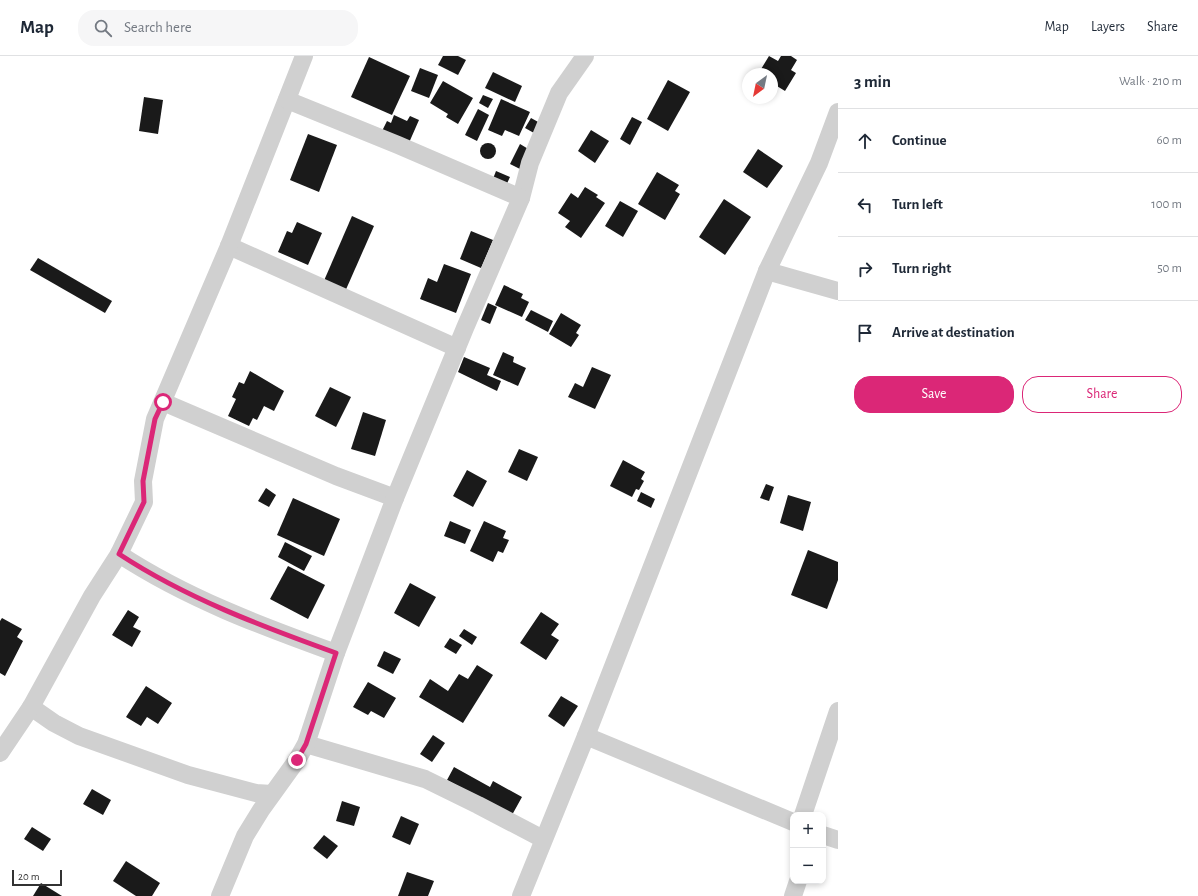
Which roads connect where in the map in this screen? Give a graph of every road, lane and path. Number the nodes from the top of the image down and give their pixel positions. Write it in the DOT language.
graph roads {
  1 [pos="304,56"];
  2 [pos="584,56"];
  3 [pos="287,100"];
  4 [pos="838,112"];
  5 [pos="521,198"];
  6 [pos="228,246"];
  7 [pos="767,271"];
  8 [pos="838,291"];
  9 [pos="457,348"];
  10 [pos="163,402"];
  11 [pos="395,498"];
  12 [pos="119,554"];
  13 [pos="336,653"];
  14 [pos="31,707"];
  15 [pos="838,711"];
  16 [pos="586,736"];
  17 [pos="306,744"];
  18 [pos="0,753"];
  19 [pos="272,794"];
  20 [pos="804,812"];
  21 [pos="790,821"];
  22 [pos="826,836"];
  23 [pos="543,839"];
  24 [pos="838,840"];
  25 [pos="797,884"];
  26 [pos="220,896"];
  27 [pos="521,896"];
  28 [pos="793,896"];
  1 -- 3 [label="street"];
  2 -- 5 [label="street"];
  3 -- 5 [label="street"];
  3 -- 6 [label="street"];
  4 -- 7 [label="street"];
  5 -- 9 [label="street"];
  6 -- 9 [label="street"];
  6 -- 10 [label="street"];
  7 -- 8 [label="street"];
  7 -- 16 [label="street"];
  9 -- 11 [label="street"];
  10 -- 11 [label="street"];
  10 -- 12 [label="street"];
  11 -- 13 [label="street"];
  12 -- 13 [label="street"];
  12 -- 14 [label="street"];
  13 -- 17 [label="street"];
  14 -- 18 [label="street"];
  14 -- 19 [label="street"];
  15 -- 20 [label="street"];
  16 -- 21 [label="street"];
  16 -- 23 [label="street"];
  17 -- 19 [label="street"];
  17 -- 23 [label="street"];
  19 -- 26 [label="street"];
  22 -- 24 [label="street"];
  23 -- 27 [label="street"];
  25 -- 28 [label="street"];
}
